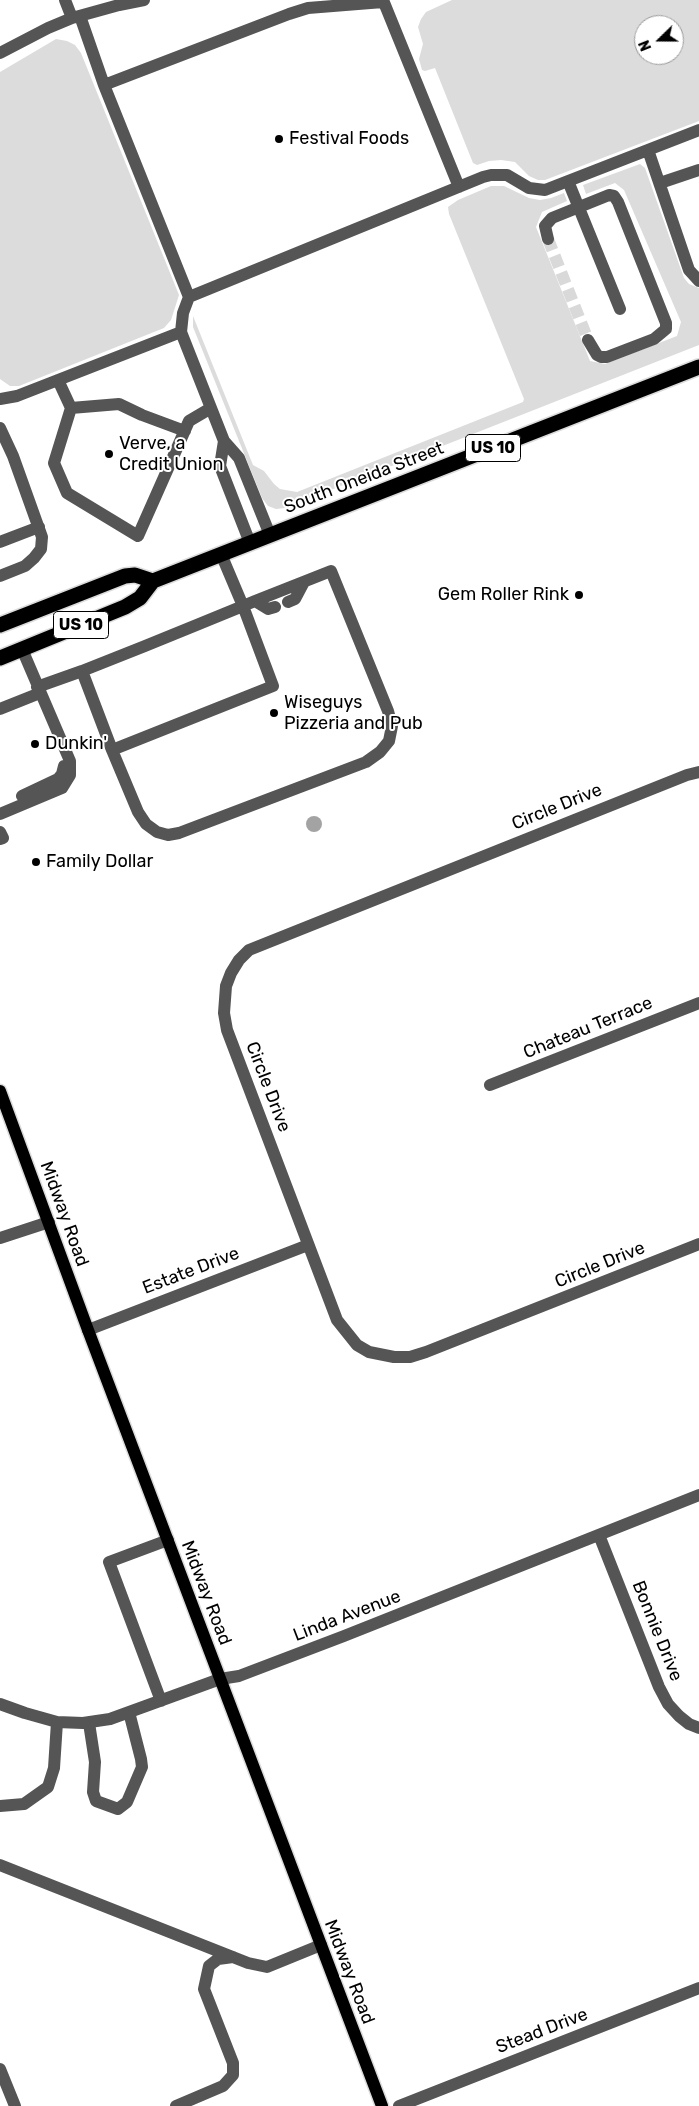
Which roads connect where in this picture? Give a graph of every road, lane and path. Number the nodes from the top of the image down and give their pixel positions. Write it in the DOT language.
graph roads {
  1 [pos="65,0"];
  2 [pos="144,0"];
  3 [pos="383,1"];
  4 [pos="76,17"];
  5 [pos="0,53"];
  6 [pos="104,85"];
  7 [pos="699,130"];
  8 [pos="648,150"];
  9 [pos="699,170"];
  10 [pos="568,181"];
  11 [pos="660,183"];
  12 [pos="459,187"];
  13 [pos="579,207"];
  14 [pos="548,239"];
  15 [pos="699,281"];
  16 [pos="189,297"];
  17 [pos="620,309"];
  18 [pos="181,332"];
  19 [pos="588,340"];
  20 [pos="699,367"];
  21 [pos="58,380"];
  22 [pos="0,399"];
  23 [pos="71,408"];
  24 [pos="211,408"];
  25 [pos="0,428"];
  26 [pos="185,431"];
  27 [pos="224,441"];
  28 [pos="39,527"];
  29 [pos="270,535"];
  30 [pos="0,542"];
  31 [pos="250,543"];
  32 [pos="221,554"];
  33 [pos="0,576"];
  34 [pos="154,581"];
  35 [pos="304,582"];
  36 [pos="255,601"];
  37 [pos="288,602"];
  38 [pos="243,606"];
  39 [pos="275,607"];
  40 [pos="0,625"];
  41 [pos="22,649"];
  42 [pos="0,658"];
  43 [pos="82,671"];
  44 [pos="39,690"];
  45 [pos="0,709"];
  46 [pos="112,750"];
  47 [pos="699,772"];
  48 [pos="0,814"];
  49 [pos="0,832"];
  50 [pos="0,839"];
  51 [pos="699,1003"];
  52 [pos="490,1085"];
  53 [pos="0,1091"];
  54 [pos="48,1222"];
  55 [pos="0,1238"];
  56 [pos="699,1244"];
  57 [pos="308,1245"];
  58 [pos="88,1330"];
  59 [pos="699,1495"];
  60 [pos="599,1535"];
  61 [pos="168,1540"];
  62 [pos="220,1679"];
  63 [pos="161,1700"];
  64 [pos="0,1704"];
  65 [pos="129,1712"];
  66 [pos="57,1722"];
  67 [pos="89,1723"];
  68 [pos="699,1728"];
  69 [pos="0,1806"];
  70 [pos="0,1865"];
  71 [pos="321,1945"];
  72 [pos="233,1957"];
  73 [pos="699,1988"];
  74 [pos="0,2070"];
  75 [pos="15,2106"];
  76 [pos="176,2106"];
  77 [pos="382,2106"];
  78 [pos="399,2106"];
  1 -- 4 [label="street"];
  2 -- 4 [label="street"];
  3 -- 6 [label="street"];
  3 -- 12 [label="street"];
  4 -- 5 [label="street"];
  4 -- 6 [label="street"];
  6 -- 16 [label="street"];
  7 -- 8 [label="street"];
  8 -- 10 [label="street"];
  8 -- 11 [label="street"];
  9 -- 11 [label="street"];
  10 -- 12 [label="street"];
  10 -- 13 [label="street"];
  11 -- 15 [label="street"];
  12 -- 16 [label="street"];
  13 -- 14 [label="street"];
  13 -- 17 [label="street"];
  13 -- 19 [label="street"];
  16 -- 18 [label="street"];
  18 -- 21 [label="street"];
  18 -- 24 [label="street"];
  20 -- 29 [label="highway, South Oneida Street / US 10"];
  21 -- 22 [label="street"];
  21 -- 23 [label="street"];
  23 -- 26 [label="street"];
  23 -- 26 [label="street"];
  24 -- 26 [label="street"];
  24 -- 27 [label="street"];
  25 -- 28 [label="street"];
  27 -- 29 [label="street"];
  27 -- 31 [label="street"];
  28 -- 30 [label="street"];
  28 -- 33 [label="street"];
  29 -- 31 [label="highway, South Oneida Street / US 10"];
  31 -- 32 [label="highway, South Oneida Street / US 10"];
  32 -- 34 [label="highway, South Oneida Street / US 10"];
  32 -- 38 [label="street"];
  34 -- 40 [label="highway, US 10"];
  34 -- 41 [label="highway, South Oneida Street / US 10"];
  35 -- 36 [label="street"];
  35 -- 37 [label="street"];
  35 -- 46 [label="street"];
  36 -- 38 [label="street"];
  36 -- 39 [label="street"];
  38 -- 43 [label="street"];
  38 -- 46 [label="street"];
  41 -- 42 [label="highway, South Oneida Street / US 10"];
  41 -- 44 [label="street"];
  43 -- 44 [label="street"];
  43 -- 46 [label="street"];
  44 -- 45 [label="street"];
  44 -- 48 [label="street"];
  47 -- 57 [label="street, Circle Drive"];
  49 -- 50 [label="street"];
  51 -- 52 [label="street, Chateau Terrace"];
  53 -- 54 [label="main road, Midway Road"];
  54 -- 55 [label="street"];
  54 -- 58 [label="main road, Midway Road"];
  56 -- 57 [label="street, Circle Drive"];
  57 -- 58 [label="street, Estate Drive"];
  58 -- 61 [label="main road, Midway Road"];
  59 -- 60 [label="street, Linda Avenue"];
  60 -- 62 [label="street, Linda Avenue"];
  60 -- 68 [label="street, Bonnie Drive"];
  61 -- 62 [label="main road, Midway Road"];
  61 -- 63 [label="street"];
  62 -- 63 [label="street, Linda Avenue"];
  62 -- 71 [label="main road, Midway Road"];
  63 -- 65 [label="street, Linda Avenue"];
  64 -- 66 [label="street, Linda Avenue"];
  65 -- 67 [label="street, Linda Avenue"];
  65 -- 67 [label="street"];
  66 -- 67 [label="street, Linda Avenue"];
  66 -- 69 [label="street"];
  70 -- 72 [label="street"];
  71 -- 72 [label="street"];
  71 -- 77 [label="main road, Midway Road"];
  72 -- 76 [label="street"];
  73 -- 78 [label="street, Stead Drive"];
  74 -- 75 [label="street"];
}
